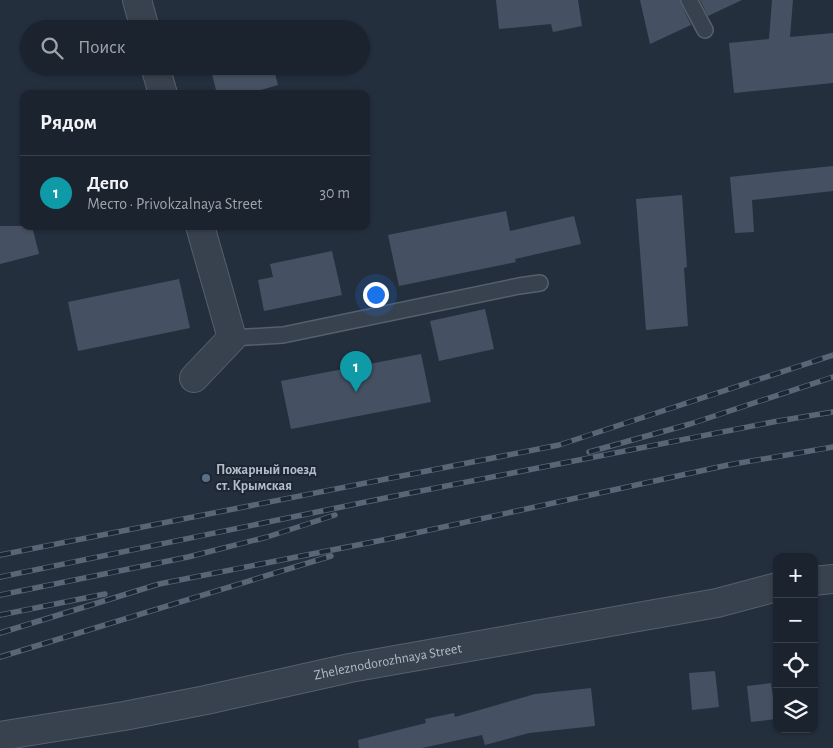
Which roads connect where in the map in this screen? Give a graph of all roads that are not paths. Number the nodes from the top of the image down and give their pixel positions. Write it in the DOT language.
graph roads {
  1 [pos="136,0"];
  2 [pos="690,0"];
  3 [pos="142,20"];
  4 [pos="705,30"];
  5 [pos="158,75"];
  6 [pos="162,90"];
  7 [pos="201,230"];
  8 [pos="540,284"];
  9 [pos="232,338"];
  10 [pos="194,378"];
  11 [pos="833,579"];
  12 [pos="818,581"];
  13 [pos="773,588"];
  14 [pos="0,736"];
  1 -- 3 [label="street"];
  2 -- 4 [label="lane"];
  5 -- 6 [label="street"];
  7 -- 9 [label="street"];
  8 -- 9 [label="lane"];
  9 -- 10 [label="street"];
  11 -- 12 [label="street"];
  13 -- 14 [label="street, Zheleznodorozhnaya Street"];
}
